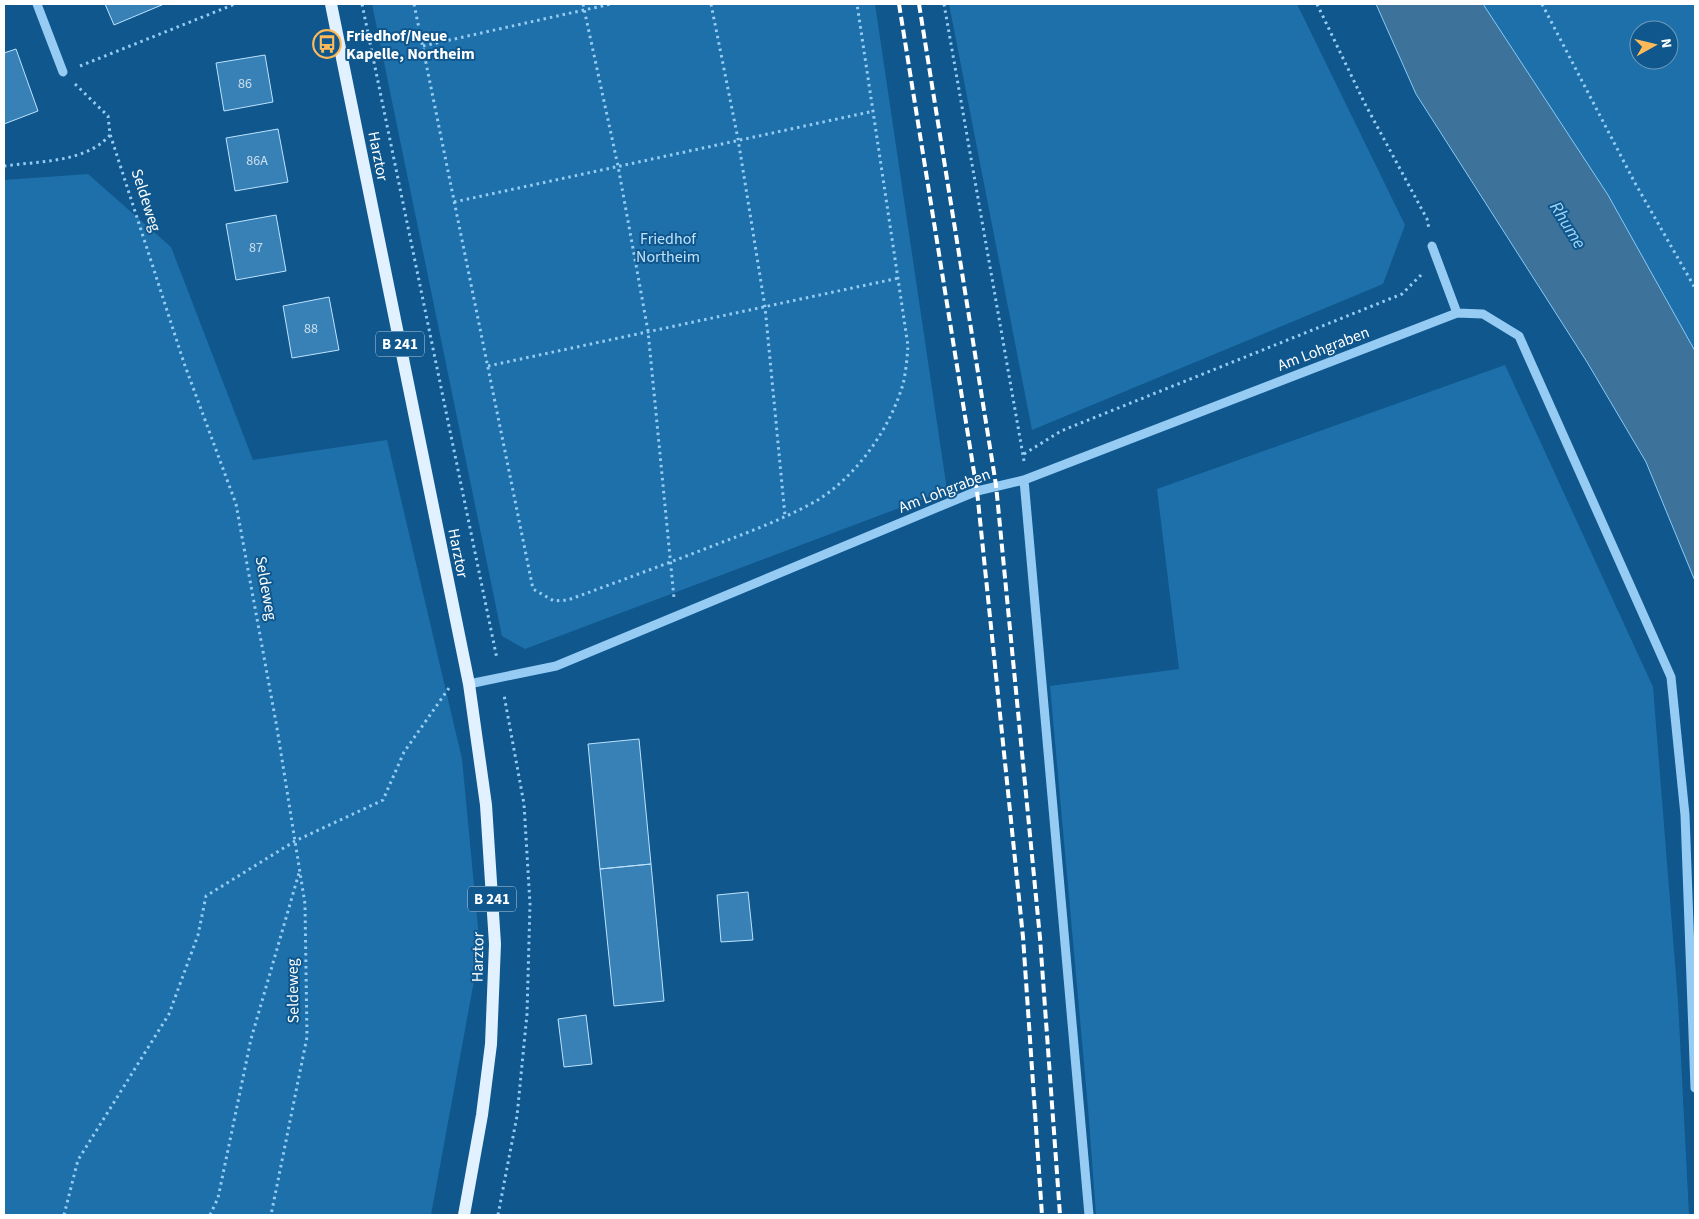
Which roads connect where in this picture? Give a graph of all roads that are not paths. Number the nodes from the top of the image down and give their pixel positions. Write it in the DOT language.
graph roads {
  1 [pos="37,4"];
  2 [pos="331,4"];
  3 [pos="63,72"];
  4 [pos="1432,246"];
  5 [pos="1458,313"];
  6 [pos="1024,480"];
  7 [pos="469,684"];
  8 [pos="1695,1088"];
  9 [pos="464,1215"];
  10 [pos="1089,1215"];
  1 -- 3 [label="street"];
  2 -- 7 [label="main road, Harztor / B 241"];
  4 -- 5 [label="street"];
  5 -- 6 [label="street, Am Lohgraben"];
  5 -- 8 [label="street"];
  6 -- 7 [label="street, Am Lohgraben"];
  6 -- 10 [label="street"];
  7 -- 9 [label="main road, Harztor / B 241"];
}
